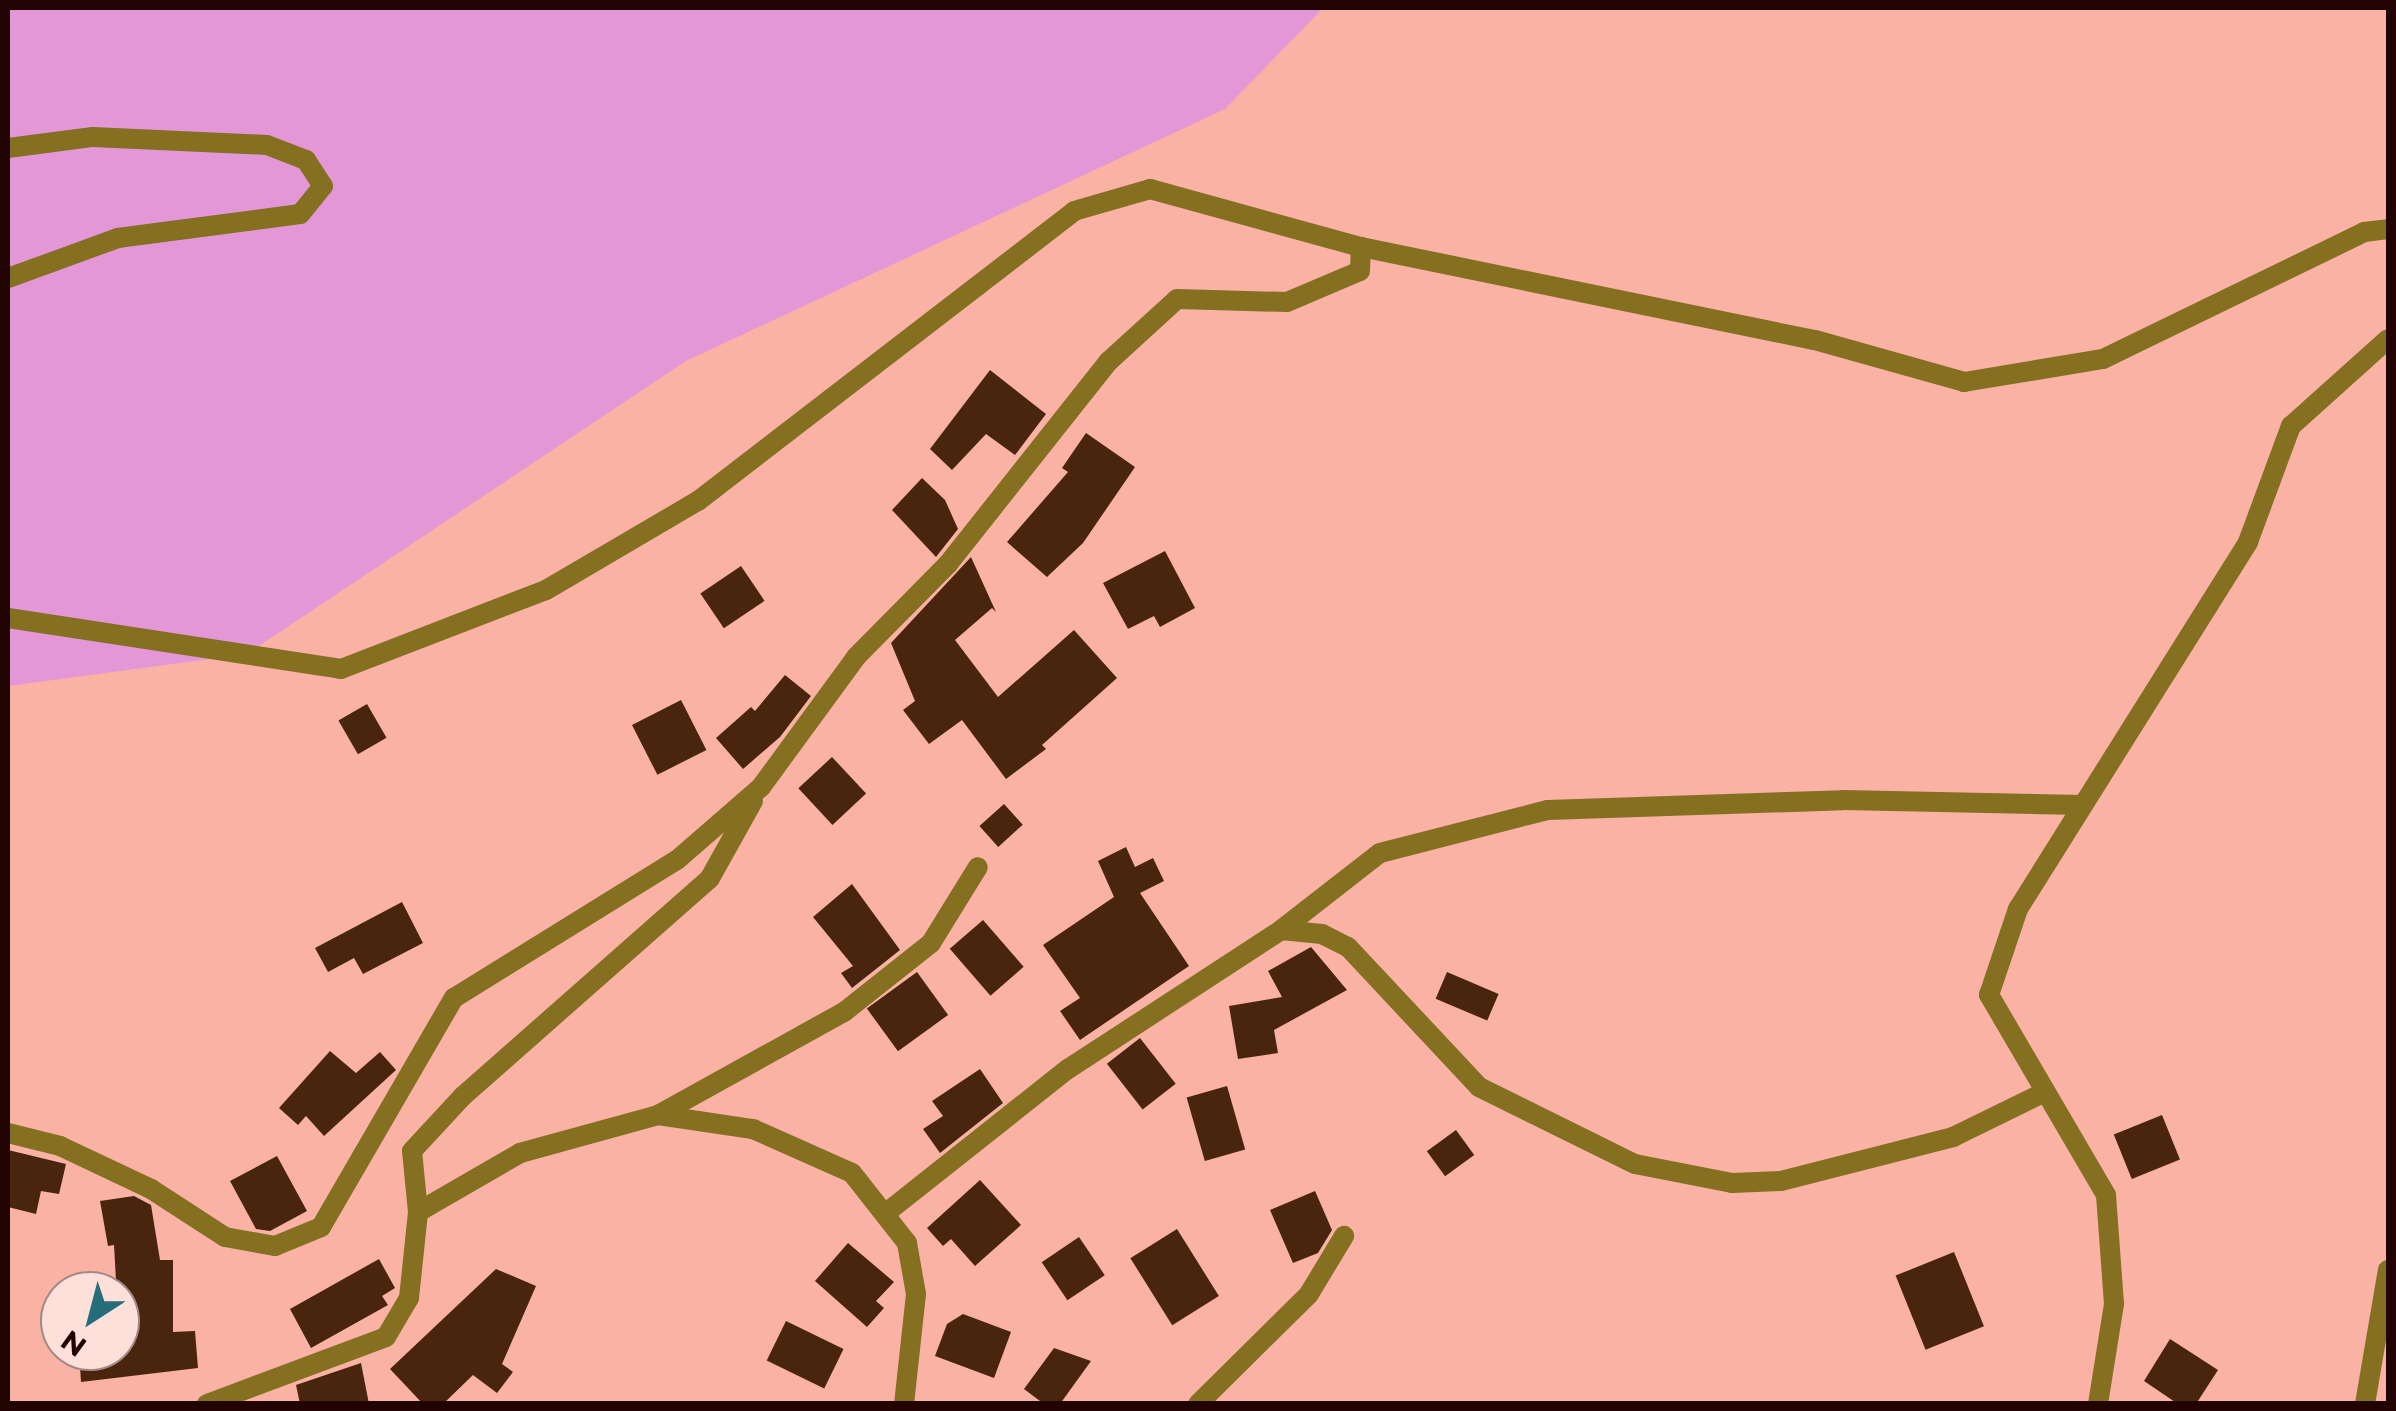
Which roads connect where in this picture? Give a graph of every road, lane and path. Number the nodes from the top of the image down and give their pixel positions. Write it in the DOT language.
graph roads {
  1 [pos="8,148"];
  2 [pos="2388,229"];
  3 [pos="1362,247"];
  4 [pos="8,278"];
  5 [pos="2388,339"];
  6 [pos="8,618"];
  7 [pos="761,787"];
  8 [pos="2082,805"];
  9 [pos="978,867"];
  10 [pos="1280,930"];
  11 [pos="2045,1092"];
  12 [pos="658,1114"];
  13 [pos="8,1133"];
  14 [pos="418,1212"];
  15 [pos="886,1213"];
  16 [pos="1344,1236"];
  17 [pos="2388,1270"];
  18 [pos="206,1404"];
  19 [pos="904,1404"];
  20 [pos="1198,1404"];
  21 [pos="2098,1404"];
  22 [pos="2365,1404"];
  1 -- 4 [label="street"];
  2 -- 3 [label="street"];
  3 -- 6 [label="street"];
  3 -- 7 [label="street"];
  5 -- 8 [label="street"];
  7 -- 13 [label="street"];
  7 -- 14 [label="street"];
  8 -- 10 [label="street"];
  8 -- 11 [label="street"];
  9 -- 12 [label="street"];
  10 -- 11 [label="street"];
  10 -- 15 [label="street"];
  11 -- 21 [label="street"];
  12 -- 14 [label="street"];
  12 -- 15 [label="street"];
  14 -- 18 [label="street"];
  15 -- 19 [label="street"];
  16 -- 20 [label="street"];
  17 -- 22 [label="street"];
}
